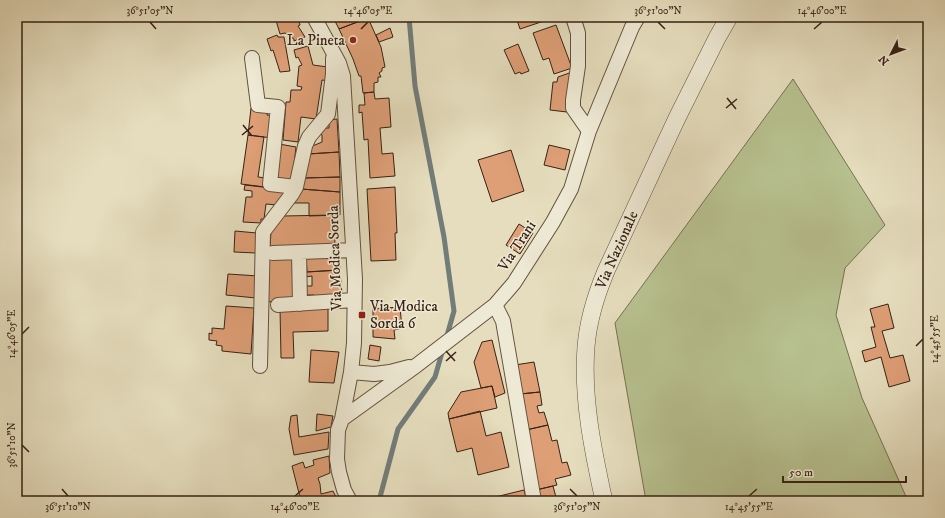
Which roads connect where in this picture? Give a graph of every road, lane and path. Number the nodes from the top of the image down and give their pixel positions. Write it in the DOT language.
graph roads {
  1 [pos="314,17"];
  2 [pos="573,17"];
  3 [pos="638,17"];
  4 [pos="729,17"];
  5 [pos="333,54"];
  6 [pos="252,58"];
  7 [pos="589,131"];
  8 [pos="296,187"];
  9 [pos="353,250"];
  10 [pos="299,252"];
  11 [pos="274,253"];
  12 [pos="354,300"];
  13 [pos="300,304"];
  14 [pos="278,305"];
  15 [pos="495,305"];
  16 [pos="417,365"];
  17 [pos="260,366"];
  18 [pos="351,372"];
  19 [pos="342,419"];
  20 [pos="350,501"];
  21 [pos="534,501"];
  22 [pos="604,501"];
  1 -- 5 [label="street, Via Modica Sorda"];
  2 -- 7 [label="street"];
  3 -- 7 [label="street, Via Trani"];
  4 -- 22 [label="street, Via Nazionale"];
  5 -- 8 [label="street"];
  5 -- 9 [label="street, Via Modica Sorda"];
  6 -- 8 [label="street"];
  7 -- 15 [label="street, Via Trani"];
  8 -- 17 [label="street"];
  9 -- 10 [label="street"];
  9 -- 12 [label="street, Via Modica Sorda"];
  10 -- 11 [label="street"];
  10 -- 13 [label="street"];
  12 -- 13 [label="street"];
  12 -- 18 [label="street, Via Modica Sorda"];
  13 -- 14 [label="street"];
  15 -- 16 [label="street, Via Trani"];
  15 -- 21 [label="street"];
  16 -- 18 [label="street"];
  16 -- 19 [label="street, Via Trani"];
  18 -- 19 [label="street, Via Modica Sorda"];
  19 -- 20 [label="street, Via Modica Sorda"];
}
